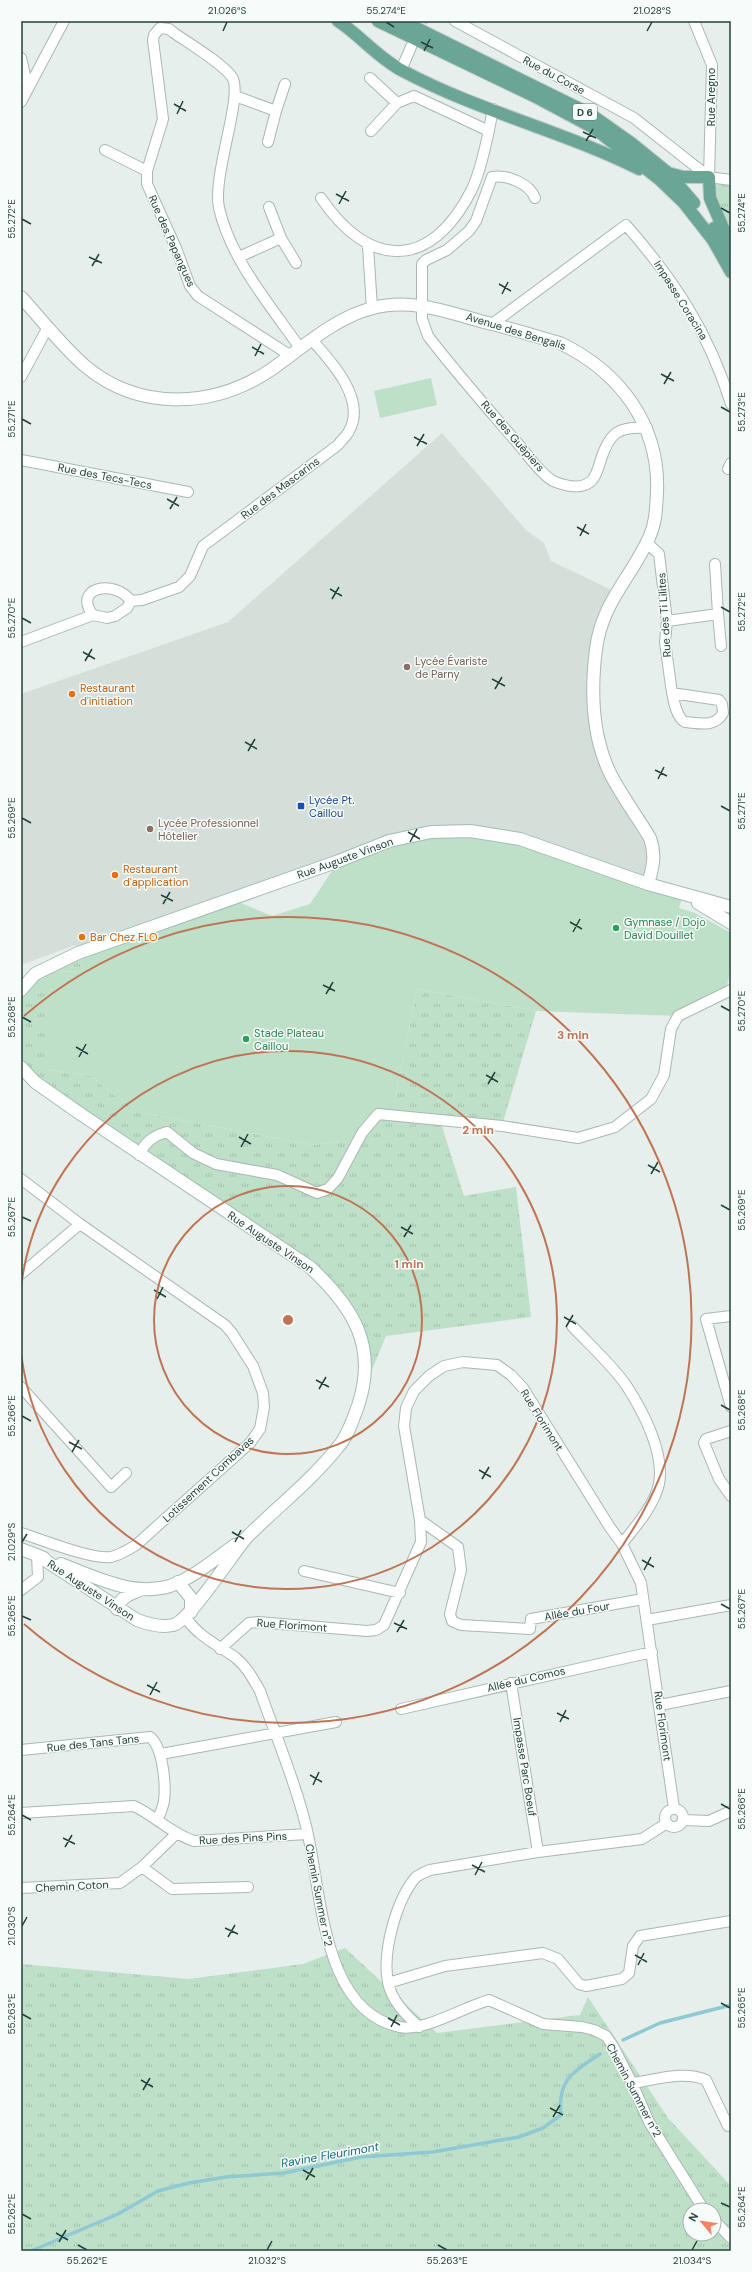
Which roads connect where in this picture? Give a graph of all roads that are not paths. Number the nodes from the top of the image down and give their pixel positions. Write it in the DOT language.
graph roads {
  1 [pos="64,21"];
  2 [pos="338,21"];
  3 [pos="378,21"];
  4 [pos="402,21"];
  5 [pos="455,21"];
  6 [pos="694,21"];
  7 [pos="411,47"];
  8 [pos="21,58"];
  9 [pos="401,70"];
  10 [pos="370,78"];
  11 [pos="284,84"];
  12 [pos="28,88"];
  13 [pos="235,96"];
  14 [pos="21,102"];
  15 [pos="397,103"];
  16 [pos="493,109"];
  17 [pos="276,111"];
  18 [pos="371,131"];
  19 [pos="489,131"];
  20 [pos="268,142"];
  21 [pos="105,150"];
  22 [pos="147,171"];
  23 [pos="663,176"];
  24 [pos="709,177"];
  25 [pos="731,180"];
  26 [pos="320,198"];
  27 [pos="535,198"];
  28 [pos="269,207"];
  29 [pos="281,238"];
  30 [pos="368,246"];
  31 [pos="731,247"];
  32 [pos="731,251"];
  33 [pos="239,257"];
  34 [pos="296,263"];
  35 [pos="731,272"];
  36 [pos="21,297"];
  37 [pos="421,305"];
  38 [pos="372,308"];
  39 [pos="492,324"];
  40 [pos="48,327"];
  41 [pos="312,340"];
  42 [pos="295,352"];
  43 [pos="21,377"];
  44 [pos="731,404"];
  45 [pos="647,428"];
  46 [pos="21,460"];
  47 [pos="188,492"];
  48 [pos="647,542"];
  49 [pos="715,564"];
  50 [pos="131,601"];
  51 [pos="718,614"];
  52 [pos="93,615"];
  53 [pos="667,621"];
  54 [pos="21,642"];
  55 [pos="721,646"];
  56 [pos="672,693"];
  57 [pos="648,884"];
  58 [pos="683,894"];
  59 [pos="731,907"];
  60 [pos="731,923"];
  61 [pos="21,990"];
  62 [pos="731,990"];
  63 [pos="21,1067"];
  64 [pos="139,1155"];
  65 [pos="21,1179"];
  66 [pos="80,1224"];
  67 [pos="21,1274"];
  68 [pos="731,1316"];
  69 [pos="572,1326"];
  70 [pos="21,1387"];
  71 [pos="731,1407"];
  72 [pos="731,1431"];
  73 [pos="126,1473"];
  74 [pos="731,1496"];
  75 [pos="420,1520"];
  76 [pos="21,1532"];
  77 [pos="247,1537"];
  78 [pos="21,1540"];
  79 [pos="622,1544"];
  80 [pos="28,1552"];
  81 [pos="304,1571"];
  82 [pos="178,1582"];
  83 [pos="143,1589"];
  84 [pos="21,1590"];
  85 [pos="400,1592"];
  86 [pos="644,1599"];
  87 [pos="731,1605"];
  88 [pos="117,1609"];
  89 [pos="189,1615"];
  90 [pos="647,1620"];
  91 [pos="220,1649"];
  92 [pos="652,1652"];
  93 [pos="510,1683"];
  94 [pos="731,1692"];
  95 [pos="660,1705"];
  96 [pos="401,1709"];
  97 [pos="336,1722"];
  98 [pos="276,1734"];
  99 [pos="21,1750"];
  100 [pos="161,1754"];
  101 [pos="674,1808"];
  102 [pos="731,1811"];
  103 [pos="21,1813"];
  104 [pos="158,1820"];
  105 [pos="684,1820"];
  106 [pos="667,1824"];
  107 [pos="176,1834"];
  108 [pos="307,1834"];
  109 [pos="538,1852"];
  110 [pos="142,1867"];
  111 [pos="248,1887"];
  112 [pos="21,1888"];
  113 [pos="731,1921"];
  114 [pos="388,1984"];
  115 [pos="419,2027"];
  116 [pos="632,2083"];
  117 [pos="731,2126"];
  118 [pos="699,2202"];
  119 [pos="722,2228"];
  120 [pos="731,2238"];
  1 -- 12 [label="street"];
  2 -- 9 [label="main road"];
  3 -- 23 [label="main road, D 6"];
  4 -- 23 [label="main road, D 6"];
  5 -- 24 [label="street, Rue du Corse"];
  6 -- 24 [label="street, Rue Aregno"];
  7 -- 9 [label="street"];
  8 -- 12 [label="street"];
  9 -- 16 [label="main road"];
  10 -- 15 [label="street"];
  11 -- 17 [label="street"];
  12 -- 14 [label="street"];
  13 -- 17 [label="street"];
  13 -- 22 [label="street, Rue des Papangues"];
  13 -- 33 [label="street, Rue des Papangues"];
  15 -- 18 [label="street"];
  15 -- 19 [label="street"];
  16 -- 19 [label="street"];
  16 -- 23 [label="main road"];
  17 -- 20 [label="street"];
  19 -- 30 [label="street"];
  21 -- 22 [label="street"];
  22 -- 42 [label="street, Rue des Papangues"];
  23 -- 24 [label="main road"];
  23 -- 32 [label="main road, D 6"];
  23 -- 35 [label="main road, D 6"];
  24 -- 25 [label="street"];
  24 -- 31 [label="main road"];
  26 -- 30 [label="street"];
  27 -- 37 [label="street, Rue des Guêpiers"];
  28 -- 29 [label="street"];
  29 -- 33 [label="street"];
  29 -- 34 [label="street"];
  30 -- 38 [label="street"];
  33 -- 42 [label="street, Rue des Papangues"];
  36 -- 40 [label="main road, Avenue des Bengalis"];
  37 -- 38 [label="main road, Avenue des Bengalis"];
  37 -- 39 [label="main road, Avenue des Bengalis"];
  37 -- 45 [label="street, Rue des Guêpiers"];
  38 -- 41 [label="main road, Avenue des Bengalis"];
  39 -- 44 [label="street, Impasse Coracina"];
  39 -- 45 [label="main road, Avenue des Bengalis"];
  40 -- 42 [label="main road, Avenue des Bengalis"];
  40 -- 43 [label="street"];
  41 -- 42 [label="main road, Avenue des Bengalis"];
  41 -- 50 [label="street, Rue des Mascarins"];
  45 -- 48 [label="main road, Avenue des Bengalis"];
  46 -- 47 [label="street, Rue des Tecs-Tecs"];
  48 -- 53 [label="street, Rue des Ti Lilites"];
  48 -- 57 [label="main road, Avenue des Bengalis"];
  49 -- 51 [label="street"];
  50 -- 52 [label="street"];
  50 -- 52 [label="street"];
  51 -- 53 [label="street"];
  51 -- 55 [label="street"];
  52 -- 54 [label="street"];
  53 -- 56 [label="street, Rue des Ti Lilites"];
  56 -- 56 [label="street, Rue des Ti Lilites"];
  57 -- 58 [label="main road, Rue Auguste Vinson"];
  57 -- 61 [label="main road, Rue Auguste Vinson"];
  58 -- 59 [label="main road, Rue Auguste Vinson"];
  58 -- 60 [label="main road, Rue Auguste Vinson"];
  62 -- 64 [label="street"];
  63 -- 64 [label="main road, Rue Auguste Vinson"];
  64 -- 77 [label="main road, Rue Auguste Vinson"];
  65 -- 66 [label="street, Lotissement Combavas"];
  66 -- 67 [label="street"];
  66 -- 76 [label="street, Lotissement Combavas"];
  68 -- 71 [label="street"];
  69 -- 79 [label="street"];
  70 -- 73 [label="street"];
  72 -- 74 [label="street"];
  75 -- 79 [label="street, Rue Florimont"];
  75 -- 85 [label="street, Rue Florimont"];
  75 -- 86 [label="street, Allée du Four"];
  77 -- 82 [label="main road, Rue Auguste Vinson"];
  77 -- 89 [label="main road, Rue Auguste Vinson"];
  78 -- 80 [label="street"];
  79 -- 86 [label="street, Rue Florimont"];
  80 -- 83 [label="main road, Rue Auguste Vinson"];
  80 -- 84 [label="street"];
  80 -- 88 [label="main road, Rue Auguste Vinson"];
  81 -- 85 [label="street"];
  82 -- 83 [label="main road, Rue Auguste Vinson"];
  82 -- 89 [label="main road"];
  83 -- 88 [label="main road"];
  85 -- 91 [label="street, Rue Florimont"];
  86 -- 90 [label="street, Rue Florimont"];
  87 -- 90 [label="street"];
  88 -- 89 [label="main road, Rue Auguste Vinson"];
  89 -- 91 [label="street, Chemin Summer n°2"];
  90 -- 92 [label="street, Rue Florimont"];
  91 -- 98 [label="street, Chemin Summer n°2"];
  92 -- 93 [label="street, Allée du Comos"];
  92 -- 95 [label="street, Rue Florimont"];
  93 -- 96 [label="street, Allée du Comos"];
  93 -- 109 [label="street, Impasse Parc Boeuf"];
  94 -- 95 [label="street"];
  95 -- 101 [label="street, Rue Florimont"];
  97 -- 98 [label="street"];
  98 -- 100 [label="street"];
  98 -- 108 [label="street, Chemin Summer n°2"];
  99 -- 100 [label="street, Rue des Tans Tans"];
  100 -- 104 [label="street"];
  101 -- 105 [label="street"];
  101 -- 106 [label="street"];
  102 -- 105 [label="street"];
  103 -- 104 [label="street, Rue des Pins Pins"];
  104 -- 107 [label="street, Rue des Pins Pins"];
  105 -- 106 [label="street"];
  106 -- 109 [label="street"];
  107 -- 108 [label="street, Rue des Pins Pins"];
  107 -- 110 [label="street, Chemin Coton"];
  108 -- 115 [label="street, Chemin Summer n°2"];
  109 -- 114 [label="street"];
  110 -- 111 [label="street"];
  110 -- 112 [label="street, Chemin Coton"];
  113 -- 114 [label="street"];
  114 -- 115 [label="street"];
  115 -- 116 [label="street, Chemin Summer n°2"];
  116 -- 117 [label="street"];
  116 -- 118 [label="street, Chemin Summer n°2"];
  119 -- 120 [label="street"];
}
